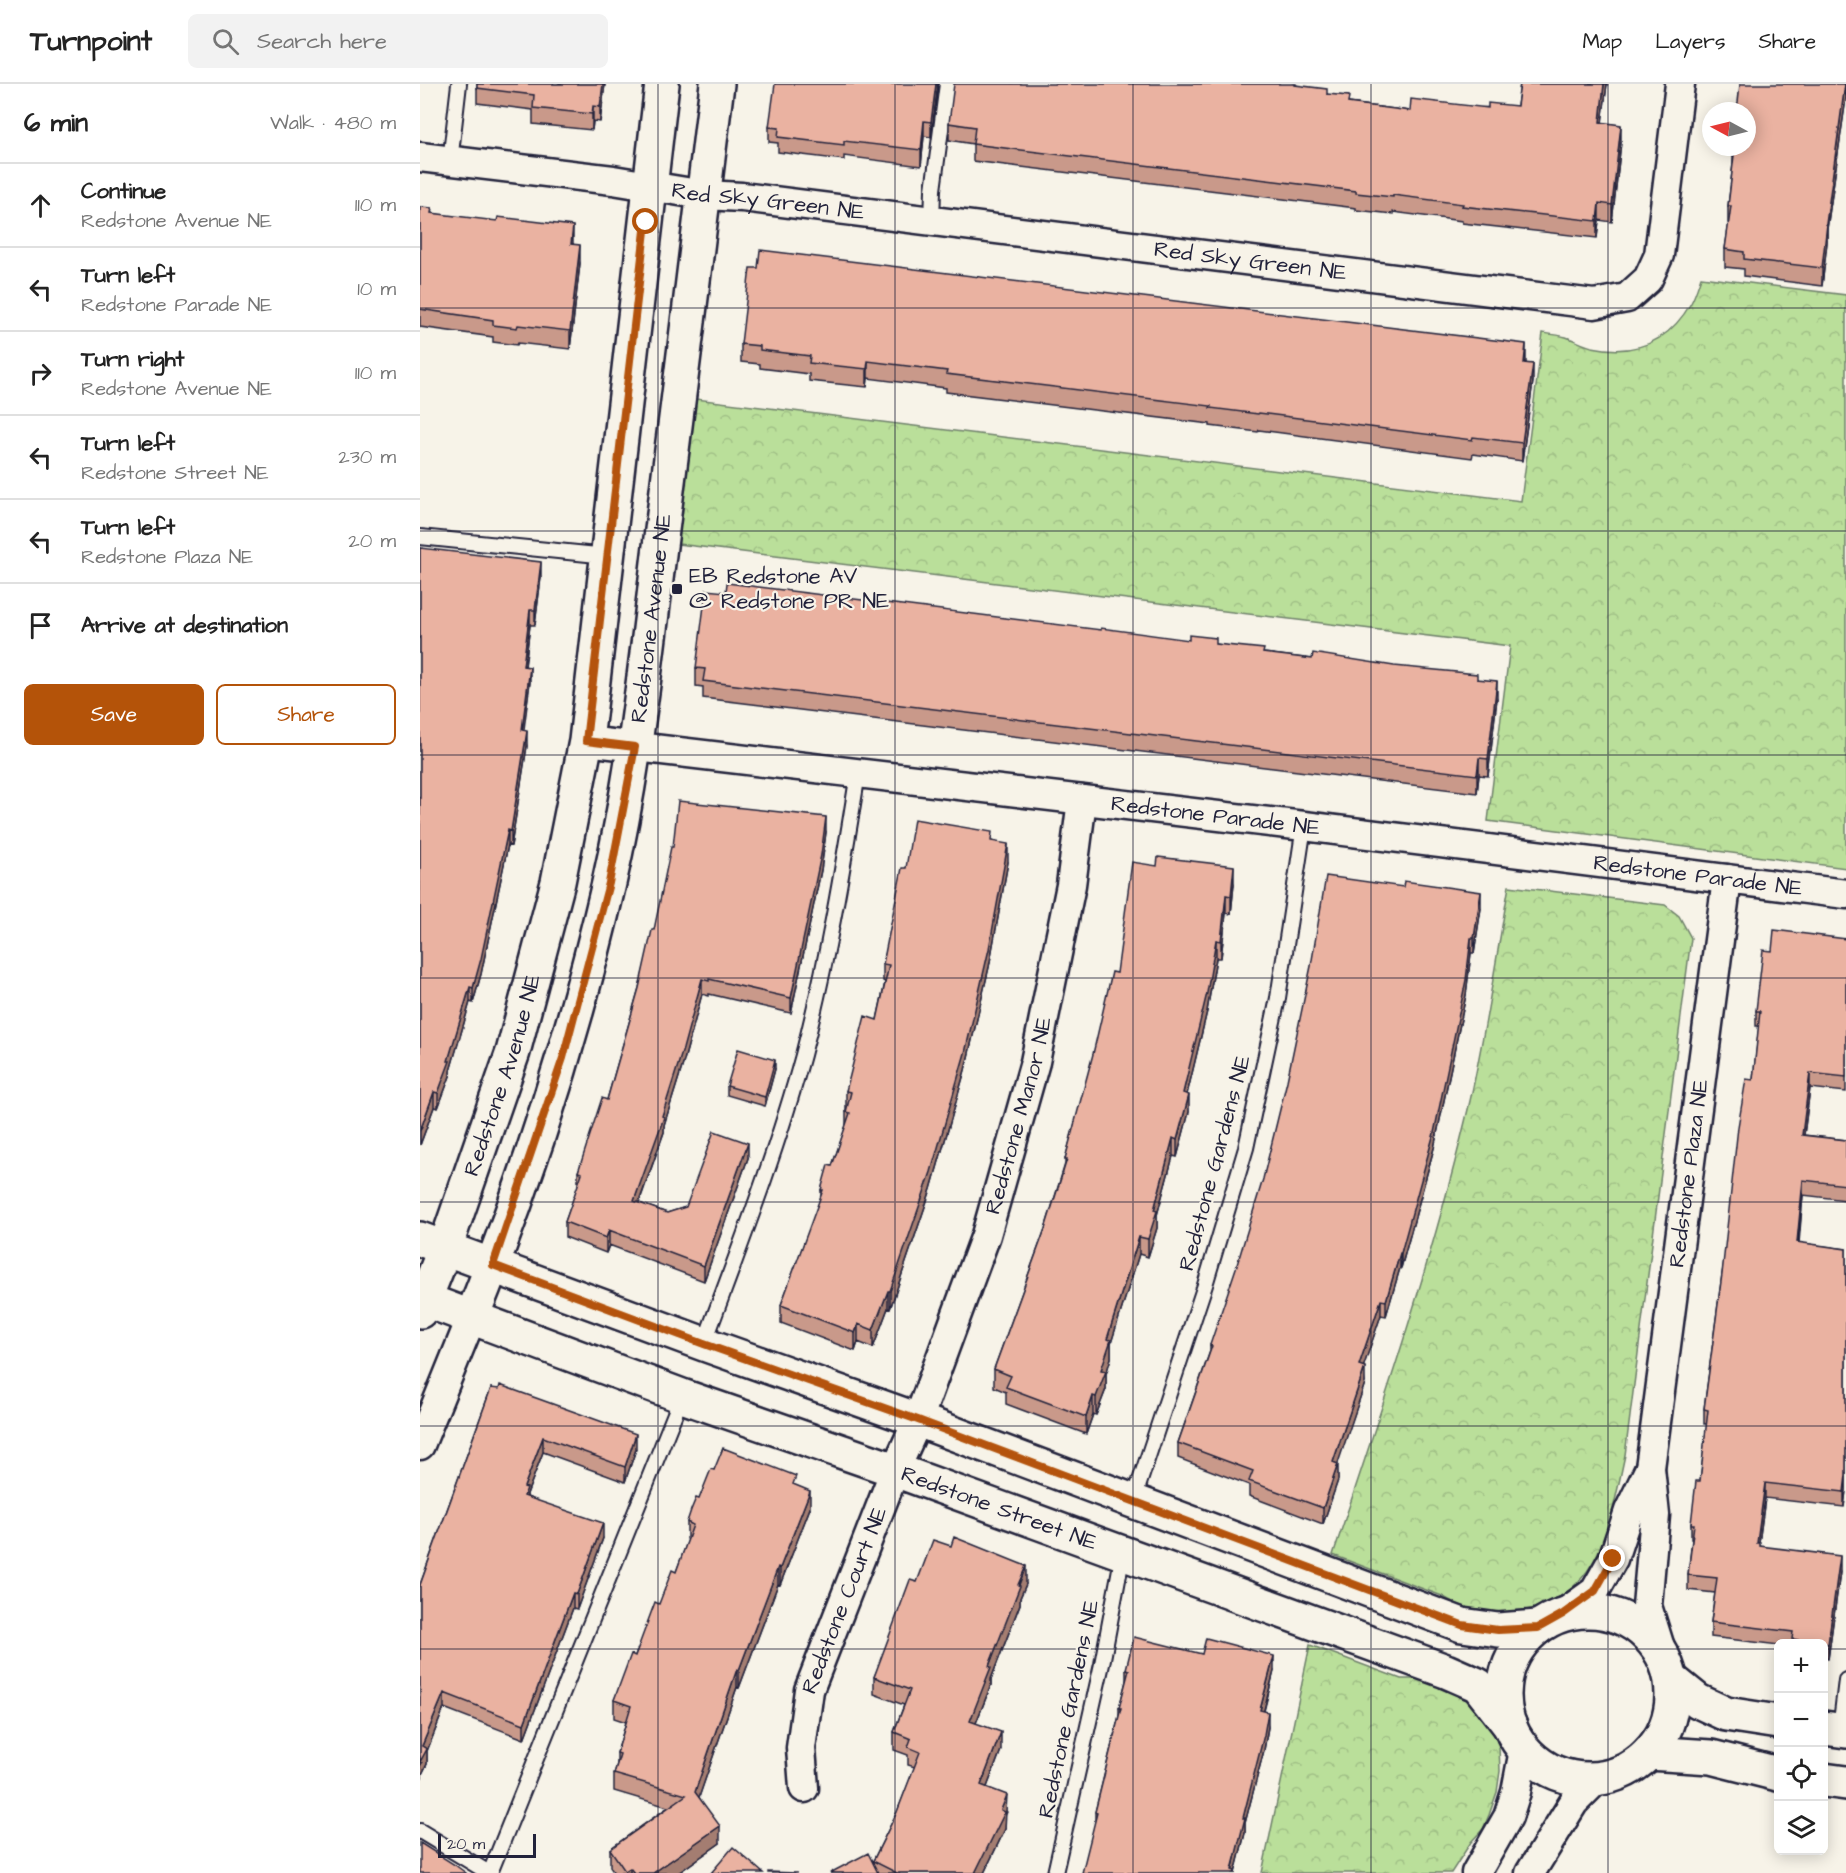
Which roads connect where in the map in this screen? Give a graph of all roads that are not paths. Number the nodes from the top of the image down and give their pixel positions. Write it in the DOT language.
graph roads {
  1 [pos="459,84"];
  2 [pos="662,84"];
  3 [pos="717,84"];
  4 [pos="947,84"];
  5 [pos="1680,84"];
  6 [pos="420,158"];
  7 [pos="450,162"];
  8 [pos="649,186"];
  9 [pos="704,195"];
  10 [pos="932,222"];
  11 [pos="420,537"];
  12 [pos="607,556"];
  13 [pos="586,741"];
  14 [pos="635,747"];
  15 [pos="858,773"];
  16 [pos="1082,800"];
  17 [pos="1304,826"];
  18 [pos="1727,879"];
  19 [pos="1846,894"];
  20 [pos="433,1244"];
  21 [pos="493,1265"];
  22 [pos="421,1303"];
  23 [pos="471,1319"];
  24 [pos="704,1344"];
  25 [pos="682,1395"];
  26 [pos="918,1420"];
  27 [pos="420,1445"];
  28 [pos="1650,1468"];
  29 [pos="895,1470"];
  30 [pos="1133,1502"];
  31 [pos="1123,1553"];
  32 [pos="1551,1621"];
  33 [pos="1667,1667"];
  34 [pos="1846,1680"];
  35 [pos="1774,1721"];
  36 [pos="1836,1730"];
  37 [pos="1517,1738"];
  38 [pos="1649,1753"];
  39 [pos="1774,1773"];
  40 [pos="1598,1779"];
  41 [pos="1828,1781"];
  42 [pos="1846,1783"];
  43 [pos="804,1788"];
  44 [pos="420,1831"];
  45 [pos="490,1873"];
  46 [pos="1055,1873"];
  47 [pos="1476,1873"];
  48 [pos="1530,1873"];
  1 -- 7 [label="lane"];
  2 -- 8 [label="street, Redstone Avenue NE"];
  3 -- 9 [label="street, Redstone Avenue NE"];
  4 -- 10 [label="lane"];
  5 -- 10 [label="street, Red Sky Green NE"];
  6 -- 7 [label="street, Red Sky Green NE"];
  7 -- 8 [label="street, Red Sky Green NE"];
  8 -- 9 [label="street, Red Sky Green NE"];
  8 -- 12 [label="street, Redstone Avenue NE"];
  9 -- 10 [label="street, Red Sky Green NE"];
  9 -- 14 [label="street, Redstone Avenue NE"];
  11 -- 12 [label="lane"];
  12 -- 13 [label="street, Redstone Avenue NE"];
  13 -- 14 [label="street, Redstone Parade NE"];
  13 -- 20 [label="street, Redstone Avenue NE"];
  14 -- 15 [label="street, Redstone Parade NE"];
  14 -- 21 [label="street, Redstone Avenue NE"];
  15 -- 16 [label="street, Redstone Parade NE"];
  15 -- 24 [label="lane"];
  16 -- 17 [label="street, Redstone Parade NE"];
  16 -- 26 [label="street, Redstone Manor NE"];
  17 -- 18 [label="street, Redstone Parade NE"];
  17 -- 30 [label="lane, Redstone Gardens NE"];
  18 -- 19 [label="street, Redstone Parade NE"];
  18 -- 28 [label="street, Redstone Plaza NE"];
  20 -- 21 [label="street"];
  20 -- 22 [label="street, Redstone Avenue NE"];
  21 -- 23 [label="street, Redstone Avenue NE"];
  21 -- 24 [label="street"];
  22 -- 23 [label="street, Redstone Street NE"];
  23 -- 25 [label="street, Redstone Street NE"];
  23 -- 27 [label="street, Redstone Avenue NE"];
  24 -- 26 [label="street"];
  25 -- 29 [label="street, Redstone Street NE"];
  25 -- 45 [label="lane"];
  26 -- 29 [label="street, Redstone Court NE"];
  26 -- 30 [label="street"];
  28 -- 32 [label="street, Redstone Plaza NE"];
  28 -- 33 [label="street, Redstone Plaza NE"];
  29 -- 31 [label="street, Redstone Street NE"];
  29 -- 43 [label="street, Redstone Court NE"];
  30 -- 32 [label="street"];
  31 -- 37 [label="street, Redstone Street NE"];
  31 -- 46 [label="lane, Redstone Gardens NE"];
  32 -- 33 [label="street"];
  32 -- 37 [label="street"];
  33 -- 35 [label="street"];
  33 -- 38 [label="street"];
  34 -- 36 [label="lane"];
  37 -- 40 [label="street"];
  37 -- 47 [label="street"];
  38 -- 39 [label="street"];
  38 -- 40 [label="street"];
  40 -- 48 [label="street"];
  41 -- 42 [label="street"];
  44 -- 45 [label="lane"];
}
